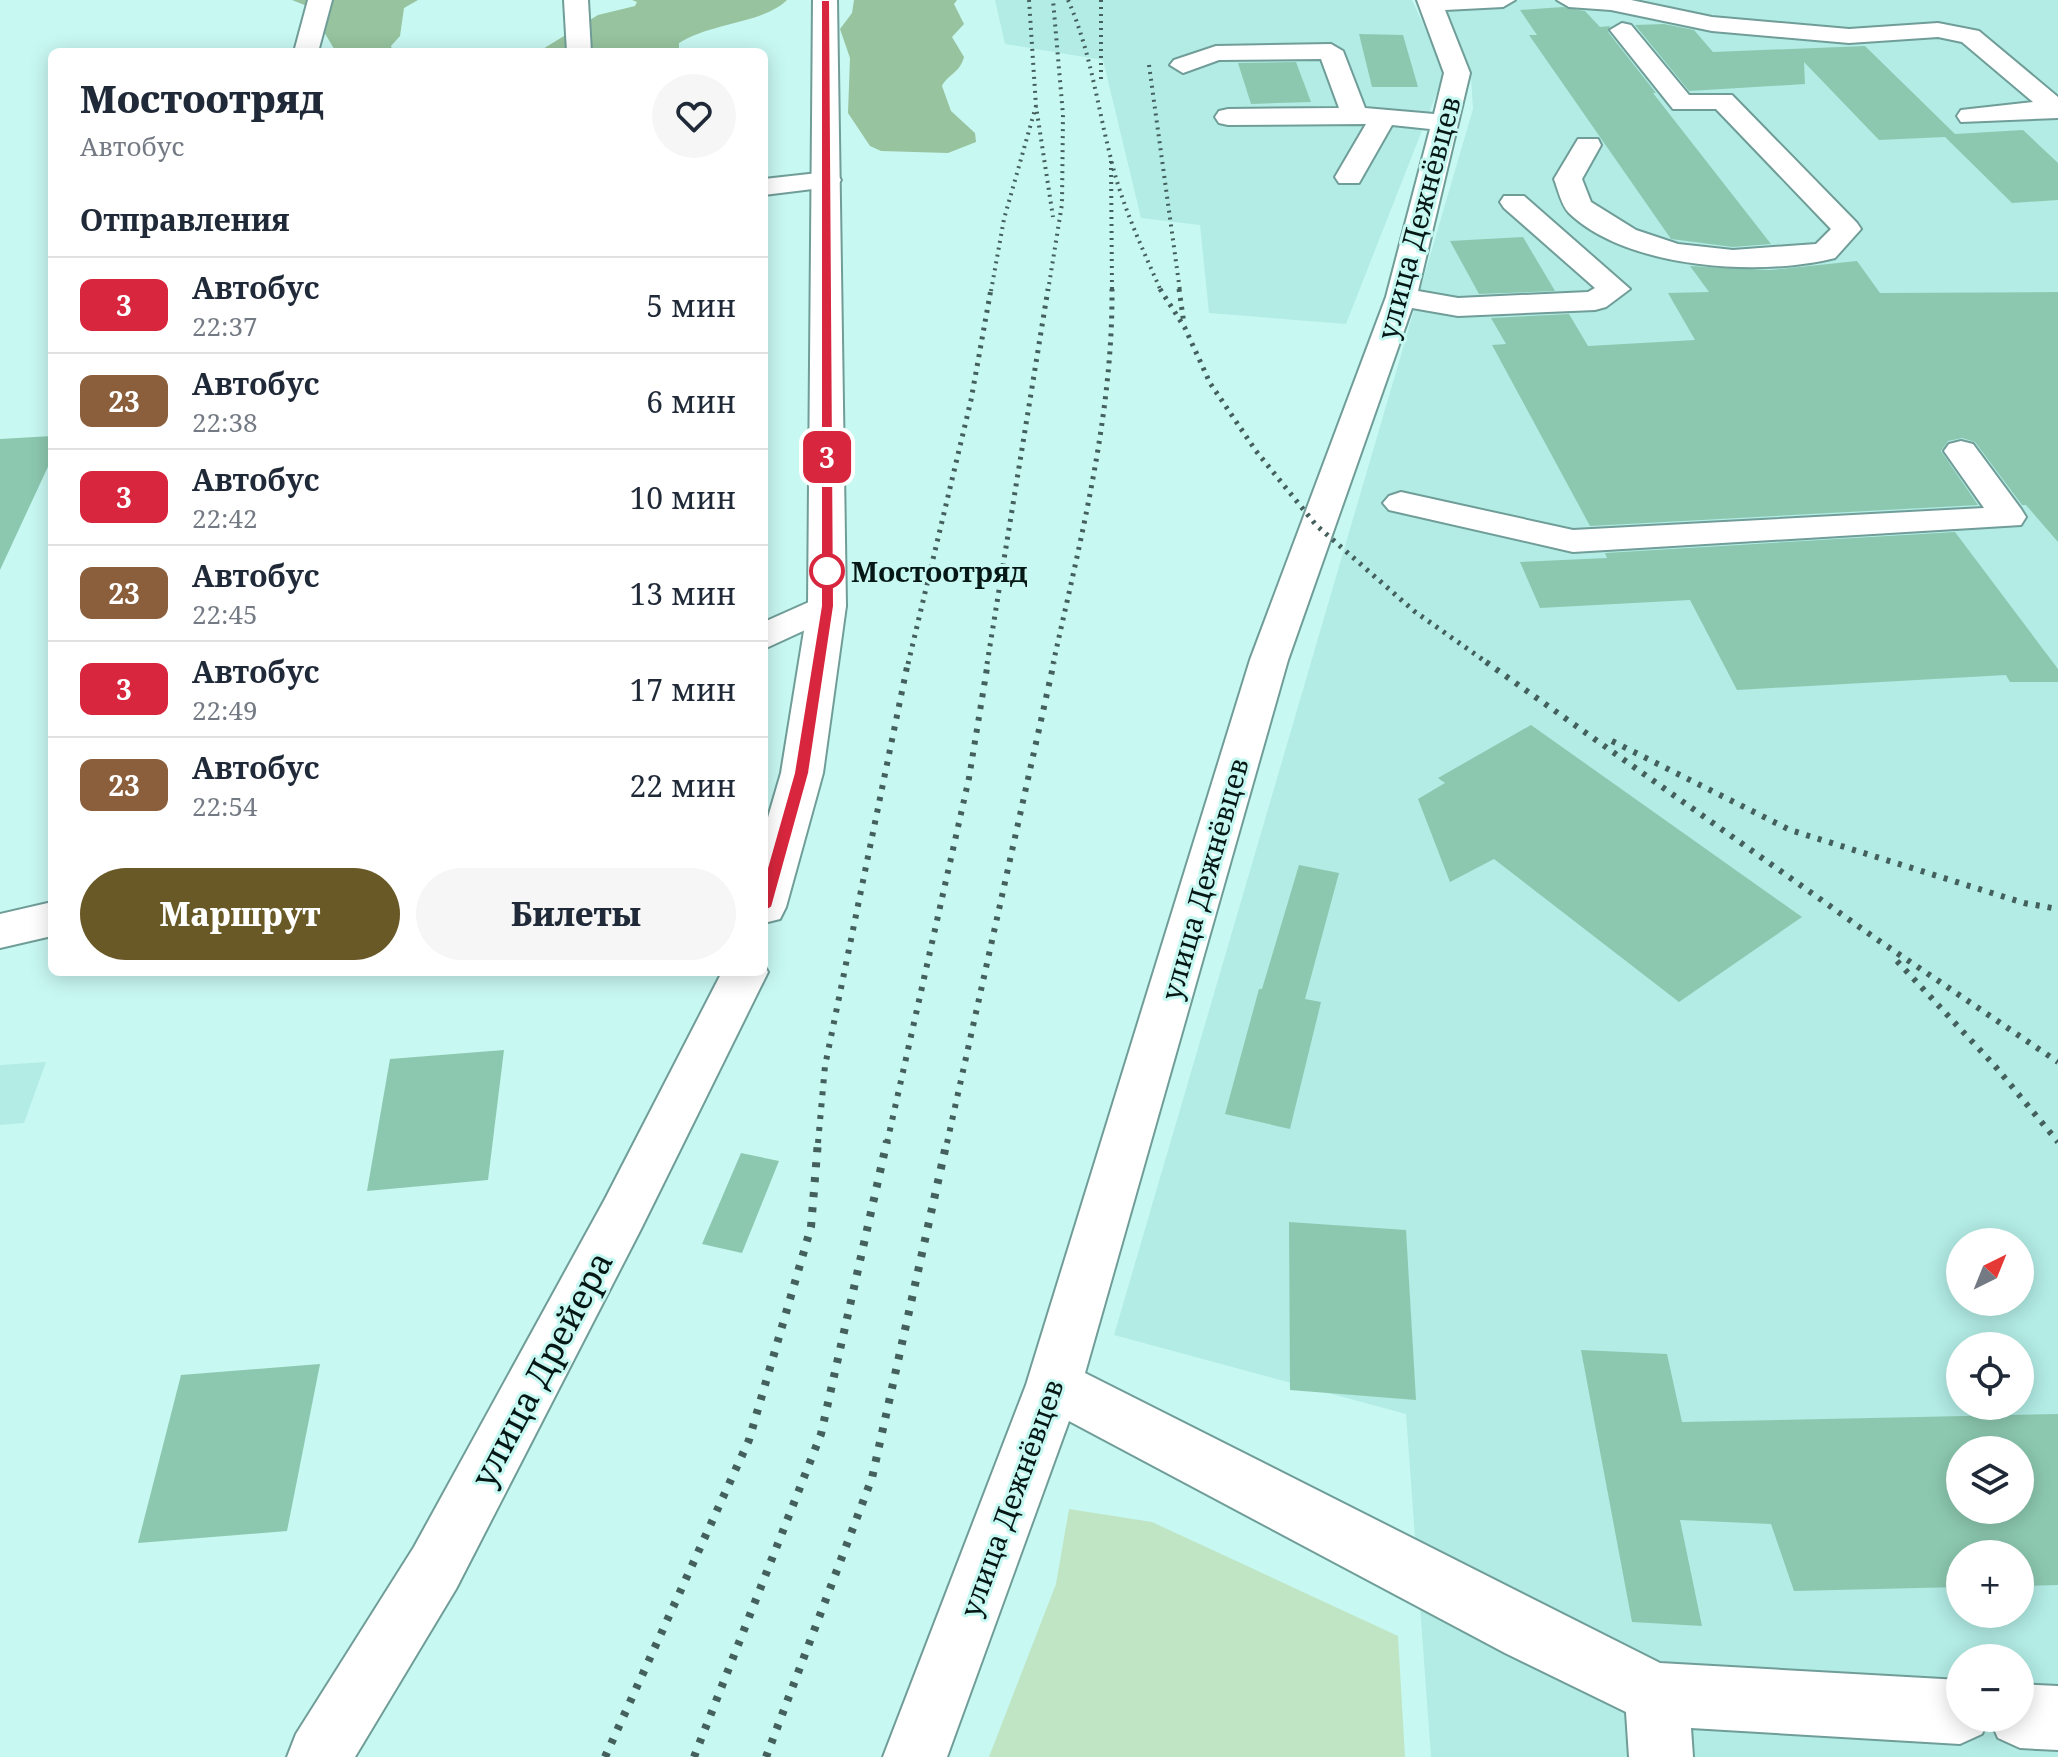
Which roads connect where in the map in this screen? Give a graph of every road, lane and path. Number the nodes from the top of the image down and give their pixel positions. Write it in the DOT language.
graph roads {
  1 [pos="320,0"];
  2 [pos="576,0"];
  3 [pos="825,0"];
  4 [pos="1503,0"];
  5 [pos="1569,0"];
  6 [pos="1430,2"];
  7 [pos="1622,30"];
  8 [pos="307,48"];
  9 [pos="579,48"];
  10 [pos="1183,65"];
  11 [pos="2057,109"];
  12 [pos="1355,116"];
  13 [pos="1384,116"];
  14 [pos="1970,116"];
  15 [pos="1228,117"];
  16 [pos="1445,123"];
  17 [pos="1588,145"];
  18 [pos="1349,177"];
  19 [pos="827,180"];
  20 [pos="768,187"];
  21 [pos="1514,202"];
  22 [pos="1401,297"];
  23 [pos="1961,451"];
  24 [pos="1401,503"];
  25 [pos="827,606"];
  26 [pos="768,635"];
  27 [pos="768,893"];
  28 [pos="48,920"];
  29 [pos="0,931"];
  30 [pos="743,976"];
  31 [pos="1054,1385"];
  32 [pos="1656,1694"];
  33 [pos="1946,1711"];
  34 [pos="2034,1717"];
  35 [pos="2058,1718"];
  36 [pos="319,1757"];
  37 [pos="915,1757"];
  38 [pos="1661,1757"];
  1 -- 8 [label="street"];
  2 -- 9 [label="street"];
  3 -- 19 [label="street"];
  4 -- 6 [label="street"];
  5 -- 11 [label="street"];
  6 -- 16 [label="street, улица Дежнёвцев"];
  7 -- 17 [label="street"];
  10 -- 12 [label="street"];
  11 -- 14 [label="street"];
  12 -- 13 [label="street"];
  12 -- 15 [label="street"];
  13 -- 16 [label="street"];
  13 -- 18 [label="street"];
  16 -- 22 [label="street, улица Дежнёвцев"];
  19 -- 20 [label="street"];
  19 -- 25 [label="street"];
  21 -- 22 [label="street"];
  22 -- 31 [label="street, улица Дежнёвцев"];
  23 -- 24 [label="street"];
  25 -- 26 [label="street"];
  25 -- 27 [label="street"];
  28 -- 29 [label="street"];
  30 -- 36 [label="street, улица Дрейера"];
  31 -- 32 [label="street"];
  31 -- 37 [label="street, улица Дежнёвцев"];
  32 -- 33 [label="street"];
  32 -- 38 [label="street"];
  34 -- 35 [label="street"];
}
